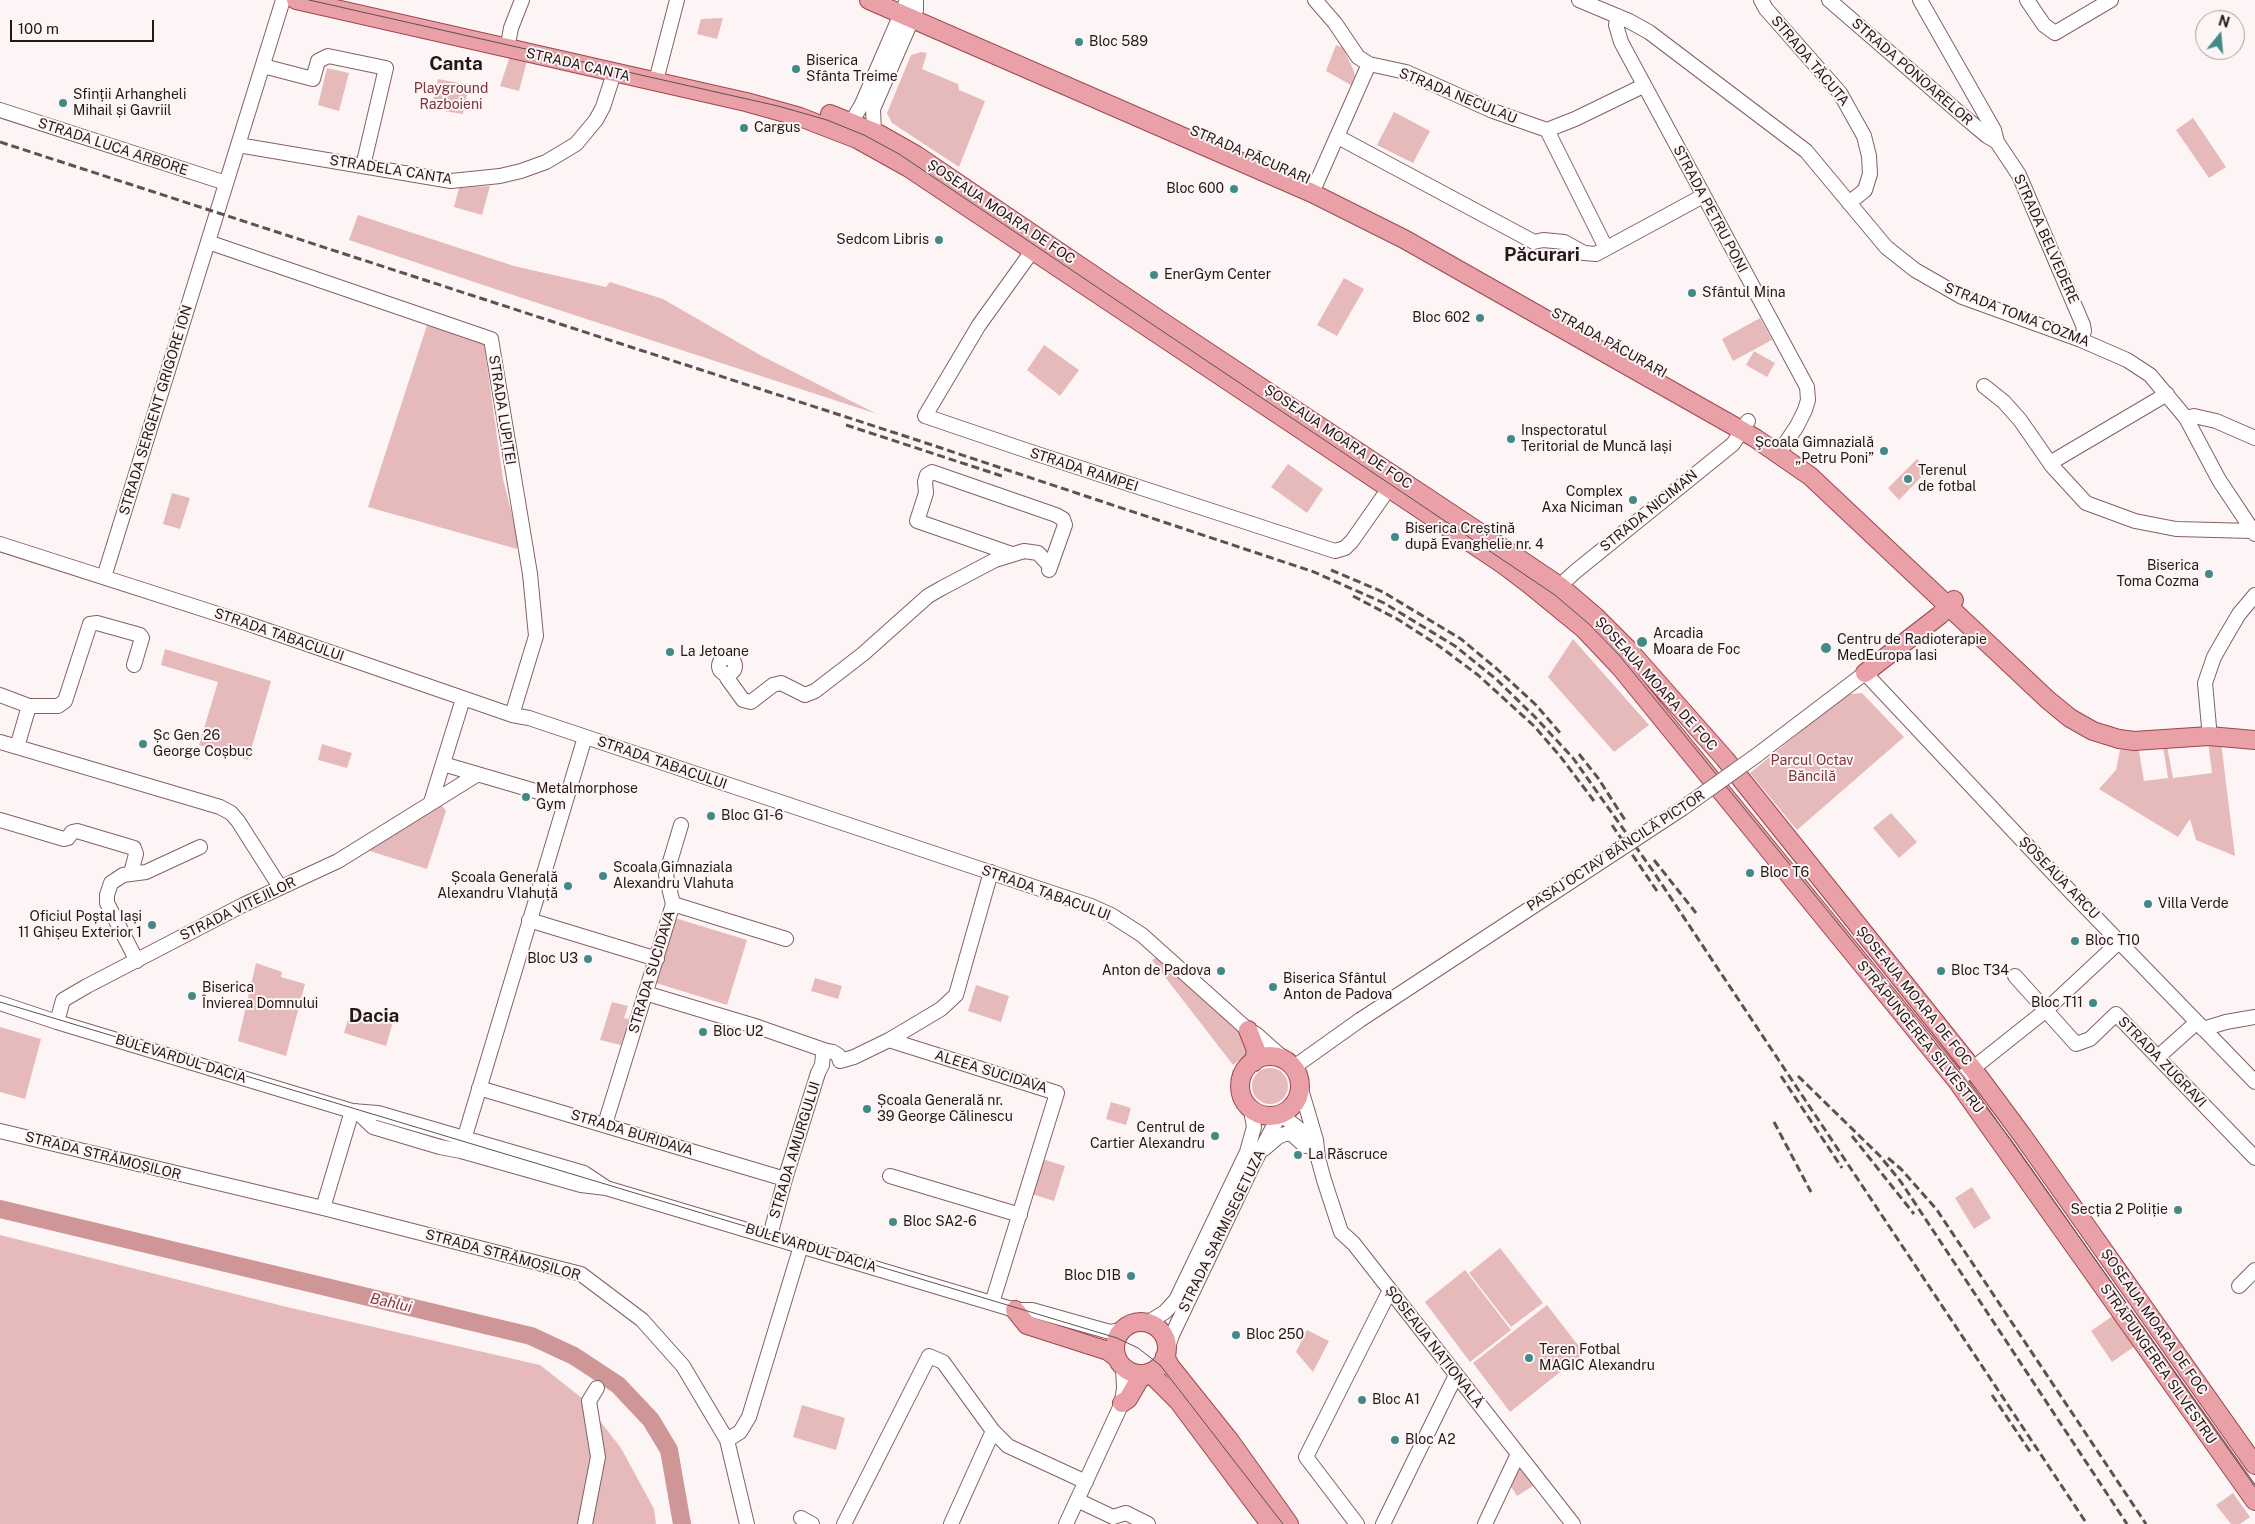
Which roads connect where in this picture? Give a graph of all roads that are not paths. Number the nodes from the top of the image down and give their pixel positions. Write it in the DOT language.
graph roads {
  1 [pos="283,0"];
  2 [pos="296,0"];
  3 [pos="340,0"];
  4 [pos="522,0"];
  5 [pos="677,0"];
  6 [pos="868,0"];
  7 [pos="1315,0"];
  8 [pos="1579,0"];
  9 [pos="1762,0"];
  10 [pos="1829,0"];
  11 [pos="1920,0"];
  12 [pos="2027,0"];
  13 [pos="2111,0"];
  14 [pos="907,7"];
  15 [pos="1618,16"];
  16 [pos="508,44"];
  17 [pos="1369,64"];
  18 [pos="263,66"];
  19 [pos="658,72"];
  20 [pos="614,73"];
  21 [pos="1643,86"];
  22 [pos="1977,102"];
  23 [pos="0,110"];
  24 [pos="1962,115"];
  25 [pos="1547,130"];
  26 [pos="854,131"];
  27 [pos="874,132"];
  28 [pos="1338,137"];
  29 [pos="1997,142"];
  30 [pos="238,145"];
  31 [pos="363,166"];
  32 [pos="226,183"];
  33 [pos="1314,188"];
  34 [pos="1703,196"];
  35 [pos="1849,203"];
  36 [pos="208,242"];
  37 [pos="1037,245"];
  38 [pos="1606,248"];
  39 [pos="2081,340"];
  40 [pos="1984,386"];
  41 [pos="2167,394"];
  42 [pos="2186,418"];
  43 [pos="1745,426"];
  44 [pos="2255,438"];
  45 [pos="1782,449"];
  46 [pos="2050,463"];
  47 [pos="1393,482"];
  48 [pos="2253,533"];
  49 [pos="0,544"];
  50 [pos="1012,554"];
  51 [pos="104,577"];
  52 [pos="1555,594"];
  53 [pos="2255,595"];
  54 [pos="1951,603"];
  55 [pos="134,665"];
  56 [pos="1865,673"];
  57 [pos="727,674"];
  58 [pos="0,695"];
  59 [pos="463,699"];
  60 [pos="29,706"];
  61 [pos="512,715"];
  62 [pos="2209,727"];
  63 [pos="2255,730"];
  64 [pos="585,737"];
  65 [pos="2255,740"];
  66 [pos="0,742"];
  67 [pos="17,747"];
  68 [pos="443,764"];
  69 [pos="478,774"];
  70 [pos="566,800"];
  71 [pos="431,802"];
  72 [pos="0,820"];
  73 [pos="681,826"];
  74 [pos="200,847"];
  75 [pos="991,872"];
  76 [pos="131,873"];
  77 [pos="280,888"];
  78 [pos="673,904"];
  79 [pos="529,920"];
  80 [pos="786,939"];
  81 [pos="2120,941"];
  82 [pos="657,959"];
  83 [pos="137,961"];
  84 [pos="2015,976"];
  85 [pos="645,993"];
  86 [pos="2,1005"];
  87 [pos="2045,1011"];
  88 [pos="2255,1017"];
  89 [pos="57,1022"];
  90 [pos="2200,1025"];
  91 [pos="1248,1030"];
  92 [pos="889,1040"];
  93 [pos="827,1051"];
  94 [pos="2158,1057"];
  95 [pos="840,1061"];
  96 [pos="1254,1062"];
  97 [pos="1289,1063"];
  98 [pos="822,1065"];
  99 [pos="1973,1069"];
  100 [pos="1958,1081"];
  101 [pos="2255,1082"];
  102 [pos="1300,1086"];
  103 [pos="479,1088"];
  104 [pos="1251,1110"];
  105 [pos="354,1111"];
  106 [pos="1280,1114"];
  107 [pos="605,1124"];
  108 [pos="0,1130"];
  109 [pos="463,1144"];
  110 [pos="1257,1156"];
  111 [pos="1318,1158"];
  112 [pos="2255,1158"];
  113 [pos="890,1176"];
  114 [pos="785,1179"];
  115 [pos="1324,1180"];
  116 [pos="323,1208"];
  117 [pos="1020,1215"];
  118 [pos="770,1236"];
  119 [pos="801,1246"];
  120 [pos="2255,1270"];
  121 [pos="2239,1286"];
  122 [pos="1390,1290"];
  123 [pos="992,1303"];
  124 [pos="1015,1310"];
  125 [pos="1147,1322"];
  126 [pos="1122,1330"];
  127 [pos="1166,1353"];
  128 [pos="1120,1362"];
  129 [pos="1148,1373"];
  130 [pos="1456,1375"];
  131 [pos="597,1388"];
  132 [pos="1176,1399"];
  133 [pos="1125,1401"];
  134 [pos="993,1431"];
  135 [pos="727,1440"];
  136 [pos="1518,1454"];
  137 [pos="2255,1465"];
  138 [pos="1086,1482"];
  139 [pos="1077,1500"];
  140 [pos="2255,1501"];
  141 [pos="585,1524"];
  142 [pos="747,1524"];
  143 [pos="844,1524"];
  144 [pos="951,1524"];
  145 [pos="1066,1524"];
  146 [pos="1148,1524"];
  147 [pos="1270,1524"];
  148 [pos="1289,1524"];
  149 [pos="1357,1524"];
  150 [pos="1383,1524"];
  151 [pos="1485,1524"];
  152 [pos="1573,1524"];
  1 -- 18 [label="street"];
  2 -- 16 [label="main road, STRADA CANTA"];
  3 -- 16 [label="main road, STRADA CANTA"];
  4 -- 16 [label="street"];
  5 -- 19 [label="street"];
  6 -- 14 [label="main road, STRADA PĂCURARI"];
  7 -- 17 [label="street"];
  8 -- 15 [label="street, STRADA TOMA COZMA"];
  9 -- 35 [label="street, STRADA TĂCUTA"];
  10 -- 24 [label="street, STRADA PONOARELOR"];
  11 -- 22 [label="street"];
  12 -- 13 [label="street"];
  14 -- 26 [label="street"];
  14 -- 27 [label="street"];
  14 -- 33 [label="main road, STRADA PĂCURARI"];
  15 -- 21 [label="street, STRADA PETRU PONI"];
  15 -- 35 [label="street, STRADA TOMA COZMA"];
  16 -- 19 [label="main road, STRADA CANTA"];
  16 -- 20 [label="main road, STRADA CANTA"];
  17 -- 25 [label="street, STRADA NECULAU"];
  17 -- 28 [label="street"];
  18 -- 30 [label="street"];
  18 -- 31 [label="street"];
  19 -- 26 [label="main road, STRADA CANTA"];
  20 -- 26 [label="main road, STRADA CANTA"];
  20 -- 31 [label="street, STRADELA CANTA"];
  21 -- 25 [label="street"];
  21 -- 34 [label="street, STRADA PETRU PONI"];
  22 -- 24 [label="street"];
  22 -- 29 [label="street"];
  23 -- 32 [label="street, STRADA LUCA ARBORE"];
  24 -- 29 [label="street, STRADA PONOARELOR"];
  25 -- 38 [label="street"];
  26 -- 27 [label="main road, ȘOSEAUA MOARA DE FOC"];
  26 -- 37 [label="main road, ȘOSEAUA MOARA DE FOC"];
  27 -- 37 [label="main road, ȘOSEAUA MOARA DE FOC"];
  28 -- 33 [label="street"];
  28 -- 38 [label="street"];
  29 -- 39 [label="street, STRADA BELVEDERE"];
  30 -- 31 [label="street, STRADELA CANTA"];
  30 -- 32 [label="street"];
  32 -- 36 [label="street, STRADA SERGENT GRIGORE ION"];
  33 -- 43 [label="main road, STRADA PĂCURARI"];
  34 -- 38 [label="street"];
  34 -- 45 [label="street, STRADA PETRU PONI"];
  35 -- 39 [label="street, STRADA TOMA COZMA"];
  36 -- 51 [label="street, STRADA SERGENT GRIGORE ION"];
  36 -- 61 [label="street, STRADA LUPIȚEI"];
  37 -- 47 [label="main road, ȘOSEAUA MOARA DE FOC"];
  37 -- 47 [label="street, STRADA RAMPEI"];
  39 -- 41 [label="street, STRADA TOMA COZMA"];
  40 -- 46 [label="street"];
  41 -- 42 [label="street, STRADA TOMA COZMA"];
  41 -- 46 [label="street"];
  42 -- 44 [label="street"];
  42 -- 48 [label="street, STRADA TOMA COZMA"];
  43 -- 45 [label="main road, STRADA PĂCURARI"];
  43 -- 52 [label="street, STRADA NICIMAN"];
  45 -- 54 [label="main road, STRADA PĂCURARI"];
  46 -- 48 [label="street"];
  47 -- 52 [label="main road, ȘOSEAUA MOARA DE FOC"];
  49 -- 51 [label="street, STRADA TABACULUI"];
  50 -- 50 [label="street"];
  50 -- 57 [label="street"];
  51 -- 59 [label="street, STRADA TABACULUI"];
  52 -- 99 [label="main road, ȘOSEAUA MOARA DE FOC"];
  52 -- 100 [label="main road, STRĂPUNGEREA SILVESTRU"];
  53 -- 62 [label="street"];
  54 -- 56 [label="main road"];
  54 -- 62 [label="main road, STRADA PĂCURARI"];
  54 -- 65 [label="main road, STRADA PĂCURARI"];
  55 -- 60 [label="street"];
  56 -- 81 [label="street, ȘOSEAUA ARCU"];
  56 -- 97 [label="street, PASAJ OCTAV BĂNCILĂ PICTOR, bridge"];
  58 -- 60 [label="street"];
  59 -- 61 [label="street, STRADA TABACULUI"];
  59 -- 68 [label="street"];
  60 -- 67 [label="street"];
  61 -- 64 [label="street, STRADA TABACULUI"];
  62 -- 63 [label="main road, STRADA PĂCURARI"];
  64 -- 70 [label="street"];
  64 -- 75 [label="street, STRADA TABACULUI"];
  66 -- 67 [label="street"];
  67 -- 77 [label="street"];
  68 -- 69 [label="street"];
  68 -- 71 [label="street"];
  69 -- 70 [label="street"];
  69 -- 71 [label="street, STRADA VITEJILOR"];
  70 -- 79 [label="street"];
  71 -- 77 [label="street, STRADA VITEJILOR"];
  72 -- 76 [label="street"];
  73 -- 78 [label="street"];
  74 -- 76 [label="street"];
  75 -- 91 [label="street, STRADA TABACULUI"];
  75 -- 92 [label="street, STRADA AMURGULUI"];
  76 -- 83 [label="street"];
  77 -- 83 [label="street, STRADA VITEJILOR"];
  78 -- 80 [label="street, STRADA SUCIDAVA"];
  78 -- 82 [label="street, STRADA SUCIDAVA"];
  79 -- 82 [label="street"];
  79 -- 103 [label="street"];
  81 -- 87 [label="street"];
  81 -- 90 [label="street, ȘOSEAUA ARCU"];
  82 -- 85 [label="street, STRADA SUCIDAVA"];
  83 -- 89 [label="street, STRADA VITEJILOR"];
  84 -- 87 [label="street"];
  85 -- 93 [label="street"];
  85 -- 107 [label="street, STRADA SUCIDAVA"];
  86 -- 89 [label="street, BULEVARDUL DACIA"];
  87 -- 94 [label="street, STRADA ZUGRAVI"];
  87 -- 99 [label="street"];
  88 -- 90 [label="street"];
  89 -- 105 [label="street, BULEVARDUL DACIA"];
  90 -- 94 [label="street"];
  90 -- 101 [label="street, ȘOSEAUA ARCU"];
  91 -- 96 [label="main road"];
  91 -- 97 [label="street, STRADA TABACULUI"];
  92 -- 95 [label="street, STRADA AMURGULUI"];
  92 -- 117 [label="street, ALEEA SUCIDAVA"];
  93 -- 95 [label="street"];
  93 -- 98 [label="street, STRADA AMURGULUI"];
  94 -- 112 [label="street, STRADA ZUGRAVI"];
  95 -- 98 [label="street, STRADA AMURGULUI"];
  96 -- 97 [label="main road"];
  96 -- 104 [label="main road"];
  97 -- 102 [label="main road"];
  98 -- 114 [label="street, STRADA AMURGULUI"];
  99 -- 100 [label="street"];
  99 -- 137 [label="main road, ȘOSEAUA MOARA DE FOC"];
  100 -- 140 [label="main road, STRĂPUNGEREA SILVESTRU"];
  102 -- 106 [label="main road"];
  102 -- 111 [label="street, ȘOSEAUA NAȚIONALĂ"];
  103 -- 107 [label="street, STRADA BURIDAVA"];
  103 -- 109 [label="street"];
  104 -- 106 [label="main road"];
  104 -- 125 [label="street, STRADA SARMISEGETUZA"];
  105 -- 109 [label="street, BULEVARDUL DACIA"];
  105 -- 116 [label="street"];
  106 -- 110 [label="street, STRADA SARMISEGETUZA"];
  106 -- 111 [label="street, ȘOSEAUA NAȚIONALĂ"];
  107 -- 114 [label="street, STRADA BURIDAVA"];
  108 -- 116 [label="street, STRADA STRĂMOȘILOR"];
  109 -- 118 [label="street, BULEVARDUL DACIA"];
  110 -- 115 [label="street"];
  110 -- 127 [label="street, STRADA SARMISEGETUZA"];
  111 -- 115 [label="street, ȘOSEAUA NAȚIONALĂ"];
  113 -- 117 [label="street"];
  114 -- 118 [label="street, STRADA AMURGULUI"];
  115 -- 122 [label="street, ȘOSEAUA NAȚIONALĂ"];
  116 -- 135 [label="street, STRADA STRĂMOȘILOR"];
  117 -- 123 [label="street, ALEEA SUCIDAVA"];
  118 -- 119 [label="street, BULEVARDUL DACIA"];
  119 -- 123 [label="street, BULEVARDUL DACIA"];
  119 -- 135 [label="street"];
  120 -- 121 [label="street"];
  122 -- 130 [label="street, ȘOSEAUA NAȚIONALĂ"];
  122 -- 149 [label="street"];
  123 -- 124 [label="street, BULEVARDUL DACIA"];
  124 -- 126 [label="street, BULEVARDUL DACIA"];
  124 -- 128 [label="main road"];
  125 -- 126 [label="main road"];
  125 -- 127 [label="main road"];
  126 -- 128 [label="main road"];
  127 -- 129 [label="main road"];
  127 -- 148 [label="main road"];
  128 -- 129 [label="main road"];
  128 -- 133 [label="street"];
  129 -- 132 [label="main road"];
  129 -- 133 [label="main road"];
  130 -- 136 [label="street, ȘOSEAUA NAȚIONALĂ"];
  130 -- 150 [label="street"];
  131 -- 141 [label="street"];
  132 -- 133 [label="main road"];
  132 -- 147 [label="main road"];
  133 -- 138 [label="street"];
  134 -- 138 [label="street"];
  134 -- 143 [label="street"];
  134 -- 144 [label="street"];
  135 -- 142 [label="street, STRADA STRĂMOȘILOR"];
  136 -- 151 [label="street"];
  136 -- 152 [label="street, ȘOSEAUA NAȚIONALĂ"];
  138 -- 139 [label="street"];
  139 -- 145 [label="street"];
  139 -- 146 [label="street"];
}
